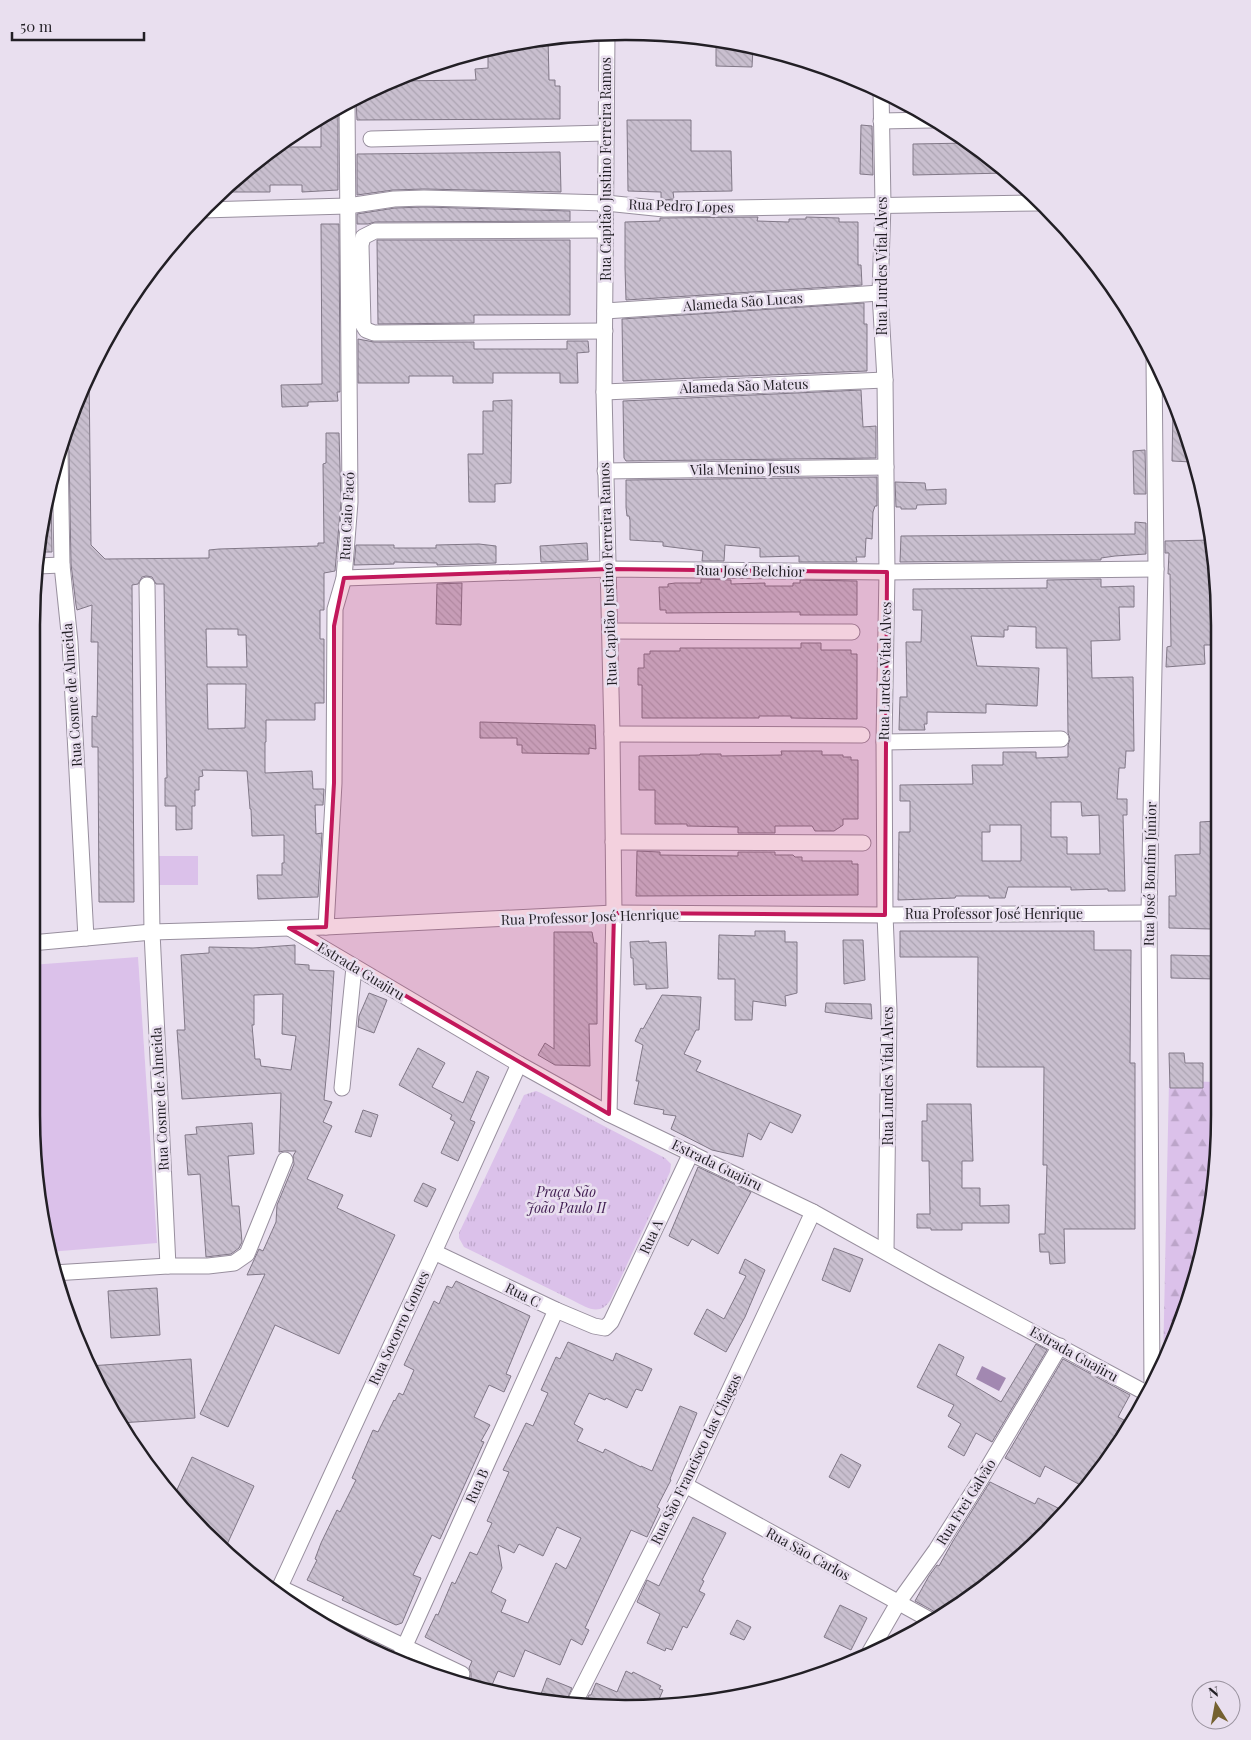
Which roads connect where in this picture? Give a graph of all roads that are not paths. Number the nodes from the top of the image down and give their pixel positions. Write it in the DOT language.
graph roads {
  1 [pos="607,40"];
  2 [pos="881,99"];
  3 [pos="347,111"];
  4 [pos="921,120"];
  5 [pos="881,121"];
  6 [pos="606,133"];
  7 [pos="371,139"];
  8 [pos="606,203"];
  9 [pos="1031,203"];
  10 [pos="882,205"];
  11 [pos="348,206"];
  12 [pos="213,209"];
  13 [pos="605,230"];
  14 [pos="880,293"];
  15 [pos="605,311"];
  16 [pos="605,331"];
  17 [pos="1154,374"];
  18 [pos="884,380"];
  19 [pos="604,392"];
  20 [pos="886,466"];
  21 [pos="605,471"];
  22 [pos="60,473"];
  23 [pos="62,565"];
  24 [pos="43,566"];
  25 [pos="609,569"];
  26 [pos="1156,569"];
  27 [pos="887,572"];
  28 [pos="344,578"];
  29 [pos="147,585"];
  30 [pos="610,631"];
  31 [pos="852,632"];
  32 [pos="612,734"];
  33 [pos="862,736"];
  34 [pos="1061,739"];
  35 [pos="884,742"];
  36 [pos="613,842"];
  37 [pos="863,843"];
  38 [pos="614,913"];
  39 [pos="1149,913"];
  40 [pos="885,915"];
  41 [pos="290,928"];
  42 [pos="326,928"];
  43 [pos="152,932"];
  44 [pos="86,938"];
  45 [pos="40,942"];
  46 [pos="354,967"];
  47 [pos="519,1064"];
  48 [pos="342,1088"];
  49 [pos="609,1114"];
  50 [pos="692,1152"];
  51 [pos="285,1160"];
  52 [pos="813,1212"];
  53 [pos="434,1252"];
  54 [pos="886,1252"];
  55 [pos="168,1266"];
  56 [pos="62,1272"];
  57 [pos="556,1310"];
  58 [pos="611,1322"];
  59 [pos="1060,1346"];
  60 [pos="1152,1371"];
  61 [pos="1142,1391"];
  62 [pos="685,1485"];
  63 [pos="279,1586"];
  64 [pos="298,1600"];
  65 [pos="898,1603"];
  66 [pos="925,1617"];
  67 [pos="874,1644"];
  68 [pos="401,1654"];
  69 [pos="462,1674"];
  70 [pos="577,1698"];
  1 -- 6 [label="street, Rua Capitão Justino Ferreira Ramos"];
  2 -- 5 [label="street, Rua Lurdes Vítal Alves"];
  3 -- 11 [label="street, Rua Caio Facó"];
  4 -- 5 [label="street"];
  5 -- 10 [label="street, Rua Lurdes Vítal Alves"];
  6 -- 7 [label="street"];
  6 -- 8 [label="street, Rua Capitão Justino Ferreira Ramos"];
  8 -- 10 [label="street, Rua Pedro Lopes"];
  8 -- 11 [label="street, Rua Pedro Lopes"];
  8 -- 13 [label="street, Rua Capitão Justino Ferreira Ramos"];
  9 -- 10 [label="street, Rua Pedro Lopes"];
  10 -- 14 [label="street, Rua Lurdes Vítal Alves"];
  11 -- 12 [label="street, Rua Pedro Lopes"];
  11 -- 28 [label="street, Rua Caio Facó"];
  13 -- 15 [label="street, Rua Capitão Justino Ferreira Ramos"];
  13 -- 16 [label="street"];
  14 -- 15 [label="street, Alameda São Lucas"];
  14 -- 18 [label="street, Rua Lurdes Vítal Alves"];
  15 -- 16 [label="street, Rua Capitão Justino Ferreira Ramos"];
  16 -- 19 [label="street, Rua Capitão Justino Ferreira Ramos"];
  17 -- 26 [label="street, Rua José Bonfim Júnior"];
  18 -- 19 [label="street, Alameda São Mateus"];
  18 -- 20 [label="street, Rua Lurdes Vítal Alves"];
  19 -- 21 [label="street, Rua Capitão Justino Ferreira Ramos"];
  20 -- 21 [label="street, Vila Menino Jesus"];
  20 -- 27 [label="street, Rua Lurdes Vítal Alves"];
  21 -- 25 [label="street, Rua Capitão Justino Ferreira Ramos"];
  22 -- 23 [label="street, Rua Cosme de Almeida"];
  23 -- 24 [label="street"];
  23 -- 44 [label="street, Rua Cosme de Almeida"];
  25 -- 27 [label="street, Rua José Belchior"];
  25 -- 28 [label="street, Rua José Belchior"];
  25 -- 30 [label="street, Rua Capitão Justino Ferreira Ramos"];
  26 -- 27 [label="street, Rua José Belchior"];
  26 -- 39 [label="street, Rua José Bonfim Júnior"];
  27 -- 35 [label="street, Rua Lurdes Vítal Alves"];
  28 -- 42 [label="street, Rua Caio Facó"];
  29 -- 43 [label="street, Rua Cosme de Almeida"];
  30 -- 31 [label="street"];
  30 -- 32 [label="street, Rua Capitão Justino Ferreira Ramos"];
  32 -- 33 [label="street"];
  32 -- 36 [label="street, Rua Capitão Justino Ferreira Ramos"];
  34 -- 35 [label="street"];
  35 -- 40 [label="street, Rua Lurdes Vítal Alves"];
  36 -- 37 [label="street"];
  36 -- 38 [label="street, Rua Capitão Justino Ferreira Ramos"];
  38 -- 40 [label="street, Rua Professor José Henrique"];
  38 -- 42 [label="street, Rua Professor José Henrique"];
  38 -- 49 [label="street, Rua Capitão Justino Ferreira Ramos"];
  39 -- 40 [label="street, Rua Professor José Henrique"];
  39 -- 60 [label="street, Rua José Bonfim Júnior"];
  40 -- 54 [label="street, Rua Lurdes Vítal Alves"];
  41 -- 42 [label="street, Rua Professor José Henrique"];
  41 -- 43 [label="street, Rua Professor José Henrique"];
  41 -- 46 [label="street, Estrada Guajiru"];
  43 -- 44 [label="street, Rua Professor José Henrique"];
  43 -- 55 [label="street, Rua Cosme de Almeida"];
  44 -- 45 [label="street, Rua Professor José Henrique"];
  46 -- 47 [label="street, Estrada Guajiru"];
  46 -- 48 [label="street"];
  47 -- 49 [label="street, Estrada Guajiru"];
  47 -- 53 [label="street, Rua Socorro Gomes"];
  49 -- 50 [label="street, Estrada Guajiru"];
  50 -- 52 [label="street, Estrada Guajiru"];
  50 -- 58 [label="street, Rua A"];
  51 -- 55 [label="street"];
  52 -- 54 [label="street, Estrada Guajiru"];
  52 -- 62 [label="street, Rua São Francisco das Chagas"];
  53 -- 57 [label="street, Rua C"];
  53 -- 63 [label="street, Rua Socorro Gomes"];
  54 -- 59 [label="street, Estrada Guajiru"];
  55 -- 56 [label="street"];
  57 -- 58 [label="street, Rua C"];
  57 -- 68 [label="street, Rua B"];
  59 -- 61 [label="street, Estrada Guajiru"];
  59 -- 65 [label="street, Rua Frei Galvão"];
  62 -- 65 [label="street, Rua São Carlos"];
  62 -- 70 [label="street, Rua São Francisco das Chagas"];
  64 -- 68 [label="street"];
  65 -- 66 [label="street, Rua São Carlos"];
  65 -- 67 [label="street, Rua Frei Galvão"];
  68 -- 69 [label="street"];
}
